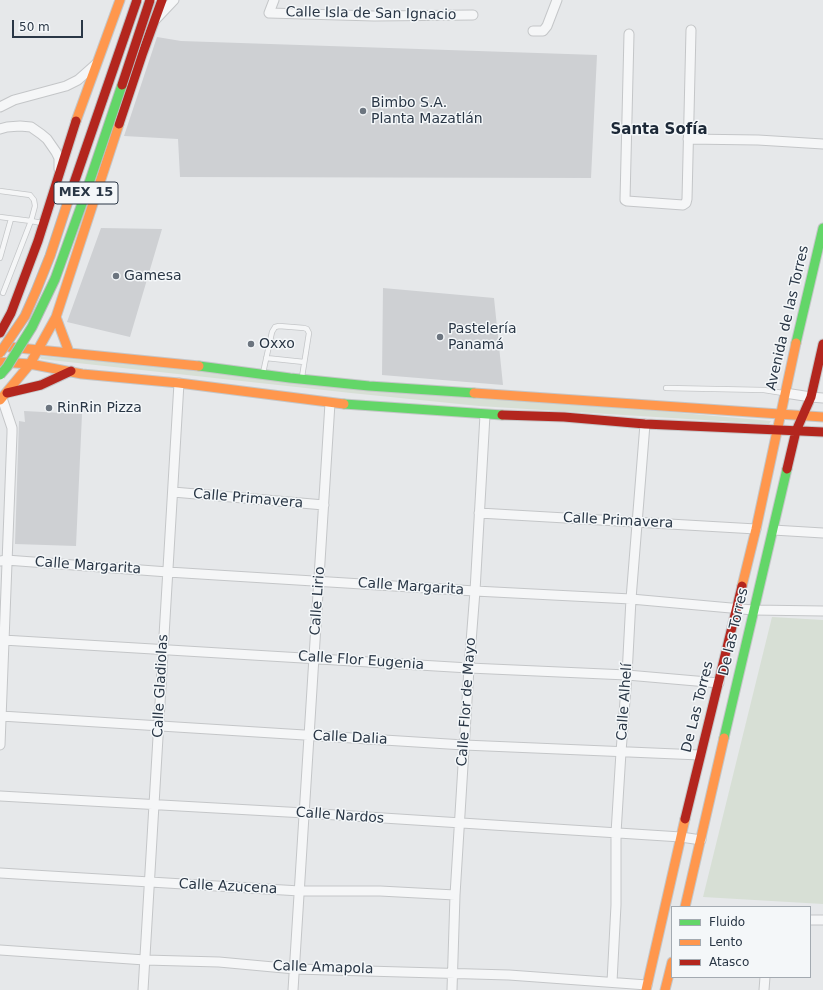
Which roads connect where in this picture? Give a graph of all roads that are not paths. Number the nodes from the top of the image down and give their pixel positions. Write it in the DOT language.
graph roads {
  1 [pos="120,0"];
  2 [pos="137,0"];
  3 [pos="150,0"];
  4 [pos="162,0"];
  5 [pos="174,0"];
  6 [pos="274,0"];
  7 [pos="557,0"];
  8 [pos="473,15"];
  9 [pos="155,20"];
  10 [pos="691,30"];
  11 [pos="534,32"];
  12 [pos="629,34"];
  13 [pos="98,62"];
  14 [pos="0,107"];
  15 [pos="0,129"];
  16 [pos="688,139"];
  17 [pos="823,144"];
  18 [pos="59,172"];
  19 [pos="0,191"];
  20 [pos="0,217"];
  21 [pos="10,219"];
  22 [pos="31,221"];
  23 [pos="44,223"];
  24 [pos="823,228"];
  25 [pos="84,231"];
  26 [pos="0,258"];
  27 [pos="3,293"];
  28 [pos="56,317"];
  29 [pos="0,333"];
  30 [pos="823,344"];
  31 [pos="0,346"];
  32 [pos="39,350"];
  33 [pos="69,352"];
  34 [pos="0,353"];
  35 [pos="266,358"];
  36 [pos="0,362"];
  37 [pos="304,362"];
  38 [pos="30,364"];
  39 [pos="71,371"];
  40 [pos="263,374"];
  41 [pos="0,375"];
  42 [pos="302,379"];
  43 [pos="179,383"];
  44 [pos="666,388"];
  45 [pos="785,393"];
  46 [pos="3,397"];
  47 [pos="811,397"];
  48 [pos="823,398"];
  49 [pos="330,404"];
  50 [pos="485,415"];
  51 [pos="780,415"];
  52 [pos="803,416"];
  53 [pos="823,417"];
  54 [pos="645,424"];
  55 [pos="777,430"];
  56 [pos="796,431"];
  57 [pos="823,432"];
  58 [pos="172,492"];
  59 [pos="4,500"];
  60 [pos="324,505"];
  61 [pos="479,513"];
  62 [pos="637,522"];
  63 [pos="756,529"];
  64 [pos="773,530"];
  65 [pos="823,533"];
  66 [pos="3,560"];
  67 [pos="168,572"];
  68 [pos="319,581"];
  69 [pos="475,590"];
  70 [pos="631,599"];
  71 [pos="737,608"];
  72 [pos="753,610"];
  73 [pos="823,611"];
  74 [pos="4,640"];
  75 [pos="163,649"];
  76 [pos="314,658"];
  77 [pos="468,668"];
  78 [pos="627,675"];
  79 [pos="719,682"];
  80 [pos="1,716"];
  81 [pos="159,726"];
  82 [pos="310,735"];
  83 [pos="0,745"];
  84 [pos="464,745"];
  85 [pos="621,752"];
  86 [pos="700,755"];
  87 [pos="0,796"];
  88 [pos="154,805"];
  89 [pos="304,813"];
  90 [pos="460,824"];
  91 [pos="616,833"];
  92 [pos="681,837"];
  93 [pos="701,840"];
  94 [pos="0,873"];
  95 [pos="150,882"];
  96 [pos="300,890"];
  97 [pos="456,895"];
  98 [pos="685,906"];
  99 [pos="811,920"];
  100 [pos="823,920"];
  101 [pos="0,950"];
  102 [pos="145,960"];
  103 [pos="671,966"];
  104 [pos="295,969"];
  105 [pos="452,973"];
  106 [pos="765,978"];
  107 [pos="612,982"];
  108 [pos="646,988"];
  109 [pos="143,990"];
  110 [pos="293,990"];
  111 [pos="452,990"];
  112 [pos="665,990"];
  113 [pos="764,990"];
  1 -- 13 [label="main road, MEX 15"];
  2 -- 34 [label="main road, MEX 15, bridge"];
  3 -- 41 [label="main road, MEX 15, bridge"];
  4 -- 9 [label="main road, MEX 15"];
  5 -- 9 [label="street"];
  6 -- 8 [label="street, Calle Isla de San Ignacio"];
  7 -- 11 [label="street"];
  9 -- 25 [label="main road, MEX 15"];
  10 -- 16 [label="street"];
  12 -- 16 [label="street"];
  13 -- 14 [label="street"];
  13 -- 18 [label="main road, MEX 15"];
  15 -- 18 [label="street"];
  16 -- 17 [label="street"];
  18 -- 23 [label="main road, MEX 15"];
  19 -- 22 [label="lane"];
  20 -- 21 [label="lane"];
  21 -- 22 [label="lane"];
  21 -- 26 [label="lane"];
  22 -- 23 [label="lane"];
  22 -- 27 [label="lane"];
  23 -- 25 [label="main road"];
  23 -- 29 [label="main road, MEX 15"];
  24 -- 45 [label="main road, Avenida de las Torres"];
  25 -- 28 [label="main road, MEX 15"];
  28 -- 32 [label="main road, MEX 15"];
  28 -- 33 [label="main road"];
  30 -- 47 [label="main road"];
  31 -- 32 [label="main road"];
  32 -- 33 [label="main road"];
  32 -- 38 [label="main road, MEX 15"];
  33 -- 40 [label="main road"];
  35 -- 37 [label="lane"];
  35 -- 37 [label="lane"];
  35 -- 40 [label="lane"];
  36 -- 38 [label="main road"];
  37 -- 42 [label="lane"];
  38 -- 39 [label="main road"];
  38 -- 46 [label="main road, MEX 15"];
  39 -- 43 [label="main road"];
  39 -- 46 [label="main road"];
  40 -- 42 [label="main road"];
  42 -- 51 [label="main road"];
  43 -- 49 [label="main road"];
  43 -- 58 [label="street, Calle Gladiolas"];
  44 -- 45 [label="lane"];
  45 -- 47 [label="street"];
  45 -- 51 [label="main road, Avenida de las Torres"];
  46 -- 59 [label="street"];
  47 -- 48 [label="street"];
  47 -- 52 [label="main road"];
  49 -- 50 [label="main road"];
  49 -- 60 [label="street, Calle Lirio"];
  50 -- 54 [label="main road"];
  50 -- 61 [label="street, Calle Flor de Mayo"];
  51 -- 52 [label="main road"];
  51 -- 55 [label="main road, Avenida de las Torres"];
  52 -- 53 [label="main road"];
  52 -- 56 [label="main road, De las Torres"];
  54 -- 55 [label="main road"];
  54 -- 62 [label="street, Calle Alhelí"];
  55 -- 56 [label="main road"];
  55 -- 63 [label="main road, De Las Torres"];
  56 -- 57 [label="main road"];
  56 -- 64 [label="main road, De las Torres"];
  58 -- 60 [label="street, Calle Primavera"];
  58 -- 67 [label="street, Calle Gladiolas"];
  59 -- 66 [label="street"];
  60 -- 68 [label="street, Calle Lirio"];
  61 -- 62 [label="street, Calle Primavera"];
  61 -- 69 [label="street, Calle Flor de Mayo"];
  62 -- 63 [label="street, Calle Primavera"];
  62 -- 70 [label="street, Calle Alhelí"];
  63 -- 71 [label="main road, De Las Torres"];
  64 -- 65 [label="street"];
  64 -- 72 [label="main road, De las Torres"];
  66 -- 67 [label="street, Calle Margarita"];
  66 -- 74 [label="street"];
  67 -- 68 [label="street, Calle Margarita"];
  67 -- 75 [label="street, Calle Gladiolas"];
  68 -- 69 [label="street, Calle Margarita"];
  68 -- 76 [label="street, Calle Lirio"];
  69 -- 70 [label="street, Calle Margarita"];
  69 -- 77 [label="street, Calle Flor de Mayo"];
  70 -- 71 [label="street, Calle Margarita"];
  70 -- 78 [label="street, Calle Alhelí"];
  71 -- 72 [label="street, Calle Margarita"];
  71 -- 79 [label="main road, De Las Torres"];
  72 -- 73 [label="street, Calle Margarita"];
  72 -- 93 [label="main road, De las Torres"];
  74 -- 75 [label="street, Calle Flor Eugenia"];
  74 -- 80 [label="street"];
  75 -- 76 [label="street, Calle Flor Eugenia"];
  75 -- 81 [label="street, Calle Gladiolas"];
  76 -- 77 [label="street, Calle Flor Eugenia"];
  76 -- 82 [label="street, Calle Lirio"];
  77 -- 78 [label="street, Calle Flor Eugenia"];
  77 -- 84 [label="street, Calle Flor de Mayo"];
  78 -- 79 [label="street, Calle Flor Eugenia"];
  78 -- 85 [label="street, Calle Alhelí"];
  79 -- 86 [label="main road, De Las Torres"];
  80 -- 81 [label="street, Calle Dalia"];
  80 -- 83 [label="street"];
  81 -- 82 [label="street, Calle Dalia"];
  81 -- 88 [label="street, Calle Gladiolas"];
  82 -- 84 [label="street, Calle Dalia"];
  82 -- 89 [label="street, Calle Lirio"];
  84 -- 85 [label="street, Calle Dalia"];
  84 -- 90 [label="street, Calle Flor de Mayo"];
  85 -- 86 [label="street, Calle Dalia"];
  85 -- 91 [label="street, Calle Alhelí"];
  86 -- 92 [label="main road, De Las Torres"];
  87 -- 88 [label="street, Calle Nardos"];
  88 -- 89 [label="street, Calle Nardos"];
  88 -- 95 [label="street, Calle Gladiolas"];
  89 -- 90 [label="street, Calle Nardos"];
  89 -- 96 [label="street, Calle Lirio"];
  90 -- 91 [label="street, Calle Nardos"];
  90 -- 97 [label="street, Calle Flor de Mayo"];
  91 -- 92 [label="street, Calle Nardos"];
  91 -- 107 [label="street, Calle Alhelí"];
  92 -- 93 [label="street"];
  92 -- 108 [label="main road, De Las Torres"];
  93 -- 98 [label="main road, De las Torres"];
  94 -- 95 [label="street, Calle Azucena"];
  95 -- 96 [label="street, Calle Azucena"];
  95 -- 102 [label="street, Calle Gladiolas"];
  96 -- 97 [label="street, Calle Azucena"];
  96 -- 104 [label="street, Calle Lirio"];
  97 -- 105 [label="street, Calle Flor de Mayo"];
  99 -- 100 [label="street"];
  101 -- 102 [label="street, Calle Amapola"];
  102 -- 104 [label="street, Calle Amapola"];
  102 -- 109 [label="street, Calle Gladiolas"];
  103 -- 112 [label="main road"];
  104 -- 105 [label="street, Calle Amapola"];
  104 -- 110 [label="street, Calle Lirio"];
  105 -- 107 [label="street, Calle Amapola"];
  105 -- 111 [label="street, Calle Flor de Mayo"];
  106 -- 113 [label="street"];
  107 -- 108 [label="street, Calle Amapola"];
}
